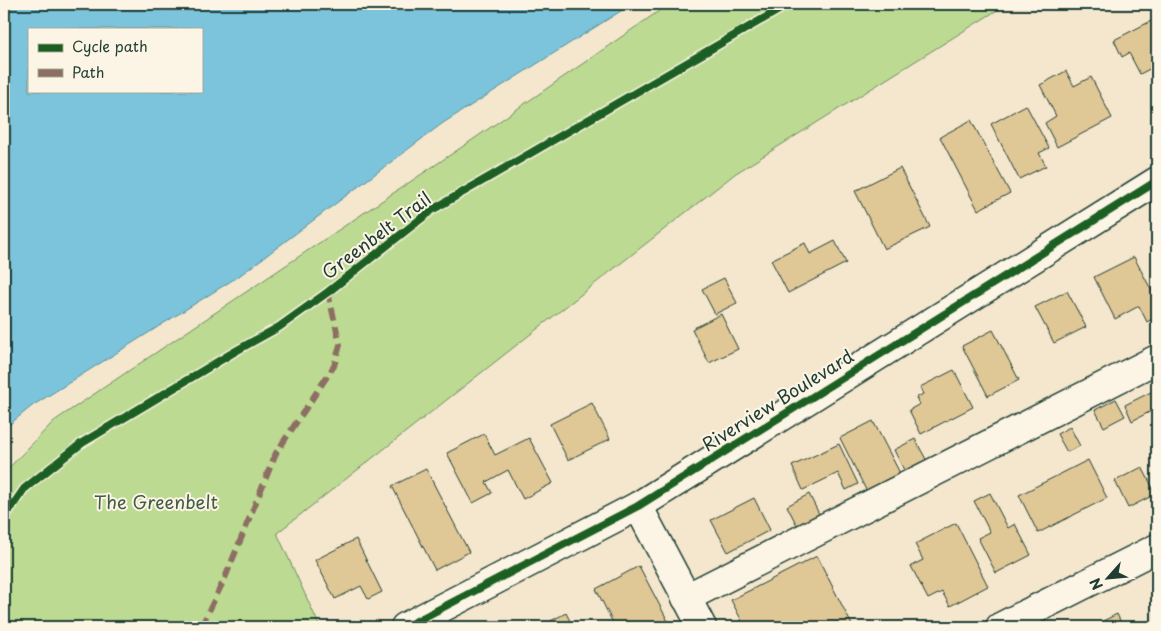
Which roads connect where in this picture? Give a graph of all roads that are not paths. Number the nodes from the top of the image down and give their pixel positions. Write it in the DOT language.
graph roads {
  1 [pos="1157,180"];
  2 [pos="1157,360"];
  3 [pos="638,506"];
  4 [pos="1157,548"];
  5 [pos="686,598"];
  6 [pos="405,627"];
  7 [pos="702,627"];
  8 [pos="1000,627"];
  1 -- 3 [label="street, Riverview Boulevard"];
  2 -- 5 [label="street"];
  3 -- 5 [label="street"];
  3 -- 6 [label="street, Riverview Boulevard"];
  4 -- 8 [label="street"];
  5 -- 7 [label="street"];
}
